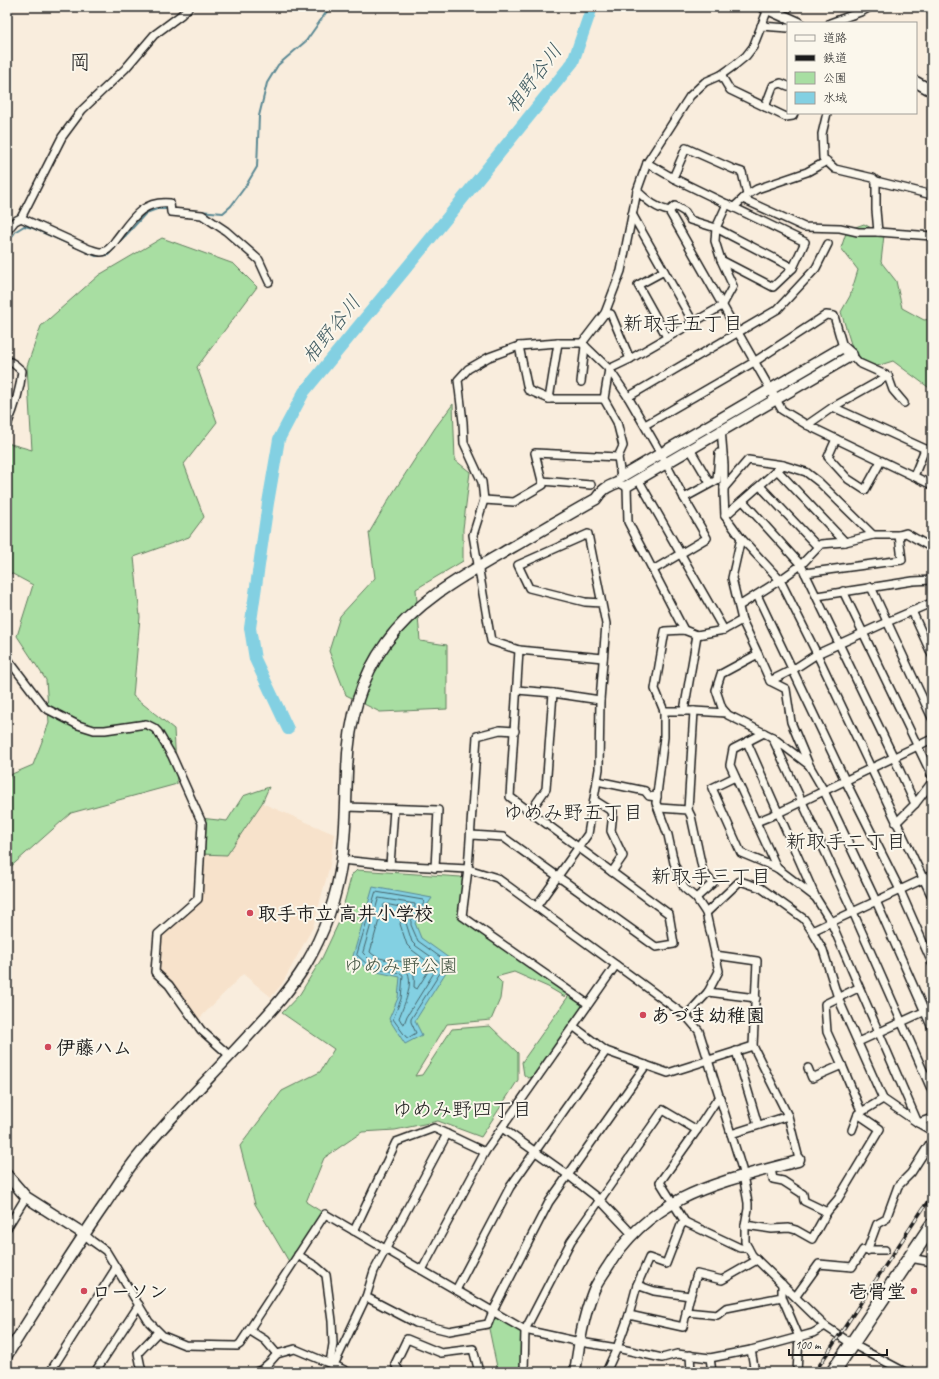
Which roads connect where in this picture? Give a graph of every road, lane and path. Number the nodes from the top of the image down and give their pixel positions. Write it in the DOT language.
graph roads {
  1 [pos="189,7"];
  2 [pos="870,7"];
  3 [pos="766,8"];
  4 [pos="797,22"];
  5 [pos="833,22"];
  6 [pos="761,26"];
  7 [pos="787,28"];
  8 [pos="721,75"];
  9 [pos="917,83"];
  10 [pos="787,86"];
  11 [pos="932,91"];
  12 [pos="764,107"];
  13 [pos="793,114"];
  14 [pos="827,114"];
  15 [pos="827,161"];
  16 [pos="647,163"];
  17 [pos="673,178"];
  18 [pos="876,180"];
  19 [pos="637,191"];
  20 [pos="932,195"];
  21 [pos="745,197"];
  22 [pos="730,205"];
  23 [pos="669,211"];
  24 [pos="632,214"];
  25 [pos="21,218"];
  26 [pos="716,228"];
  27 [pos="7,231"];
  28 [pos="878,232"];
  29 [pos="932,236"];
  30 [pos="828,244"];
  31 [pos="721,260"];
  32 [pos="793,268"];
  33 [pos="664,271"];
  34 [pos="269,282"];
  35 [pos="722,306"];
  36 [pos="605,313"];
  37 [pos="692,322"];
  38 [pos="738,333"];
  39 [pos="667,337"];
  40 [pos="558,343"];
  41 [pos="583,345"];
  42 [pos="519,346"];
  43 [pos="843,346"];
  44 [pos="852,355"];
  45 [pos="630,359"];
  46 [pos="7,360"];
  47 [pos="754,362"];
  48 [pos="609,369"];
  49 [pos="888,376"];
  50 [pos="581,382"];
  51 [pos="770,389"];
  52 [pos="628,397"];
  53 [pos="549,399"];
  54 [pos="604,399"];
  55 [pos="776,399"];
  56 [pos="904,403"];
  57 [pos="833,407"];
  58 [pos="720,419"];
  59 [pos="7,425"];
  60 [pos="645,425"];
  61 [pos="807,425"];
  62 [pos="721,431"];
  63 [pos="836,439"];
  64 [pos="690,449"];
  65 [pos="929,450"];
  66 [pos="719,453"];
  67 [pos="661,454"];
  68 [pos="618,457"];
  69 [pos="881,461"];
  70 [pos="666,464"];
  71 [pos="783,465"];
  72 [pos="777,470"];
  73 [pos="914,476"];
  74 [pos="638,479"];
  75 [pos="619,480"];
  76 [pos="542,481"];
  77 [pos="710,483"];
  78 [pos="591,485"];
  79 [pos="932,485"];
  80 [pos="627,486"];
  81 [pos="760,486"];
  82 [pos="724,488"];
  83 [pos="684,498"];
  84 [pos="484,500"];
  85 [pos="743,500"];
  86 [pos="726,516"];
  87 [pos="899,535"];
  88 [pos="873,536"];
  89 [pos="741,538"];
  90 [pos="845,542"];
  91 [pos="818,547"];
  92 [pos="932,548"];
  93 [pos="681,555"];
  94 [pos="801,565"];
  95 [pos="478,566"];
  96 [pos="653,570"];
  97 [pos="805,573"];
  98 [pos="780,580"];
  99 [pos="932,580"];
  100 [pos="871,587"];
  101 [pos="843,592"];
  102 [pos="757,595"];
  103 [pos="817,596"];
  104 [pos="932,602"];
  105 [pos="602,604"];
  106 [pos="739,606"];
  107 [pos="912,611"];
  108 [pos="742,620"];
  109 [pos="887,622"];
  110 [pos="684,630"];
  111 [pos="724,630"];
  112 [pos="863,633"];
  113 [pos="697,635"];
  114 [pos="839,644"];
  115 [pos="520,650"];
  116 [pos="758,654"];
  117 [pos="817,654"];
  118 [pos="932,655"];
  119 [pos="7,658"];
  120 [pos="603,658"];
  121 [pos="794,670"];
  122 [pos="770,681"];
  123 [pos="517,690"];
  124 [pos="553,693"];
  125 [pos="600,700"];
  126 [pos="664,710"];
  127 [pos="684,711"];
  128 [pos="694,711"];
  129 [pos="726,713"];
  130 [pos="932,718"];
  131 [pos="515,731"];
  132 [pos="764,733"];
  133 [pos="772,737"];
  134 [pos="932,739"];
  135 [pos="747,742"];
  136 [pos="918,746"];
  137 [pos="894,758"];
  138 [pos="809,765"];
  139 [pos="871,768"];
  140 [pos="932,776"];
  141 [pos="735,777"];
  142 [pos="846,780"];
  143 [pos="597,781"];
  144 [pos="932,782"];
  145 [pos="824,791"];
  146 [pos="657,797"];
  147 [pos="594,800"];
  148 [pos="802,802"];
  149 [pos="915,804"];
  150 [pos="346,807"];
  151 [pos="659,808"];
  152 [pos="394,809"];
  153 [pos="688,810"];
  154 [pos="530,812"];
  155 [pos="778,813"];
  156 [pos="756,822"];
  157 [pos="896,823"];
  158 [pos="471,835"];
  159 [pos="578,847"];
  160 [pos="342,860"];
  161 [pos="390,866"];
  162 [pos="435,868"];
  163 [pos="777,868"];
  164 [pos="468,869"];
  165 [pos="612,872"];
  166 [pos="932,875"];
  167 [pos="558,877"];
  168 [pos="924,879"];
  169 [pos="900,890"];
  170 [pos="932,897"];
  171 [pos="696,898"];
  172 [pos="816,898"];
  173 [pos="876,901"];
  174 [pos="536,907"];
  175 [pos="853,912"];
  176 [pos="706,913"];
  177 [pos="830,922"];
  178 [pos="812,930"];
  179 [pos="715,955"];
  180 [pos="932,963"];
  181 [pos="616,965"];
  182 [pos="858,988"];
  183 [pos="708,992"];
  184 [pos="756,998"];
  185 [pos="838,998"];
  186 [pos="588,1004"];
  187 [pos="932,1008"];
  188 [pos="924,1011"];
  189 [pos="686,1016"];
  190 [pos="902,1022"];
  191 [pos="573,1026"];
  192 [pos="932,1028"];
  193 [pos="878,1032"];
  194 [pos="858,1042"];
  195 [pos="753,1046"];
  196 [pos="736,1050"];
  197 [pos="606,1051"];
  198 [pos="230,1056"];
  199 [pos="709,1060"];
  200 [pos="646,1065"];
  201 [pos="842,1065"];
  202 [pos="808,1068"];
  203 [pos="932,1091"];
  204 [pos="720,1098"];
  205 [pos="882,1099"];
  206 [pos="860,1113"];
  207 [pos="788,1116"];
  208 [pos="932,1118"];
  209 [pos="918,1123"];
  210 [pos="758,1125"];
  211 [pos="502,1128"];
  212 [pos="697,1130"];
  213 [pos="852,1130"];
  214 [pos="932,1131"];
  215 [pos="447,1134"];
  216 [pos="731,1134"];
  217 [pos="932,1140"];
  218 [pos="535,1151"];
  219 [pos="485,1152"];
  220 [pos="799,1159"];
  221 [pos="771,1169"];
  222 [pos="568,1175"];
  223 [pos="743,1176"];
  224 [pos="8,1181"];
  225 [pos="26,1197"];
  226 [pos="600,1200"];
  227 [pos="672,1203"];
  228 [pos="827,1212"];
  229 [pos="685,1222"];
  230 [pos="745,1225"];
  231 [pos="932,1225"];
  232 [pos="7,1228"];
  233 [pos="354,1231"];
  234 [pos="84,1234"];
  235 [pos="632,1234"];
  236 [pos="748,1248"];
  237 [pos="386,1249"];
  238 [pos="885,1250"];
  239 [pos="867,1251"];
  240 [pos="298,1255"];
  241 [pos="910,1258"];
  242 [pos="757,1260"];
  243 [pos="932,1262"];
  244 [pos="116,1268"];
  245 [pos="422,1270"];
  246 [pos="782,1284"];
  247 [pos="637,1285"];
  248 [pos="456,1290"];
  249 [pos="690,1296"];
  250 [pos="796,1296"];
  251 [pos="366,1297"];
  252 [pos="782,1298"];
  253 [pos="139,1305"];
  254 [pos="493,1311"];
  255 [pos="686,1312"];
  256 [pos="629,1315"];
  257 [pos="825,1326"];
  258 [pos="249,1330"];
  259 [pos="525,1330"];
  260 [pos="158,1332"];
  261 [pos="799,1337"];
  262 [pos="580,1342"];
  263 [pos="852,1344"];
  264 [pos="618,1348"];
  265 [pos="751,1350"];
  266 [pos="277,1354"];
  267 [pos="7,1355"];
  268 [pos="690,1355"];
  269 [pos="710,1358"];
  270 [pos="334,1367"];
  271 [pos="50,1372"];
  272 [pos="94,1372"];
  273 [pos="142,1372"];
  274 [pos="256,1372"];
  275 [pos="348,1372"];
  276 [pos="400,1372"];
  277 [pos="479,1372"];
  278 [pos="524,1372"];
  279 [pos="575,1372"];
  280 [pos="606,1372"];
  281 [pos="691,1372"];
  282 [pos="712,1372"];
  283 [pos="755,1372"];
  284 [pos="797,1372"];
  285 [pos="833,1372"];
  286 [pos="905,1372"];
  1 -- 25 [label="street"];
  2 -- 5 [label="street"];
  3 -- 4 [label="street"];
  3 -- 6 [label="street"];
  6 -- 7 [label="street"];
  6 -- 8 [label="street"];
  8 -- 12 [label="street"];
  8 -- 16 [label="street"];
  9 -- 11 [label="street"];
  10 -- 12 [label="street"];
  12 -- 13 [label="street"];
  14 -- 15 [label="street"];
  15 -- 18 [label="street"];
  15 -- 21 [label="street"];
  16 -- 17 [label="street"];
  16 -- 19 [label="street"];
  17 -- 21 [label="street"];
  17 -- 22 [label="street"];
  18 -- 20 [label="street"];
  18 -- 28 [label="street"];
  19 -- 23 [label="street"];
  19 -- 24 [label="street"];
  21 -- 22 [label="street"];
  21 -- 28 [label="street"];
  22 -- 26 [label="street"];
  22 -- 32 [label="street"];
  23 -- 26 [label="street"];
  23 -- 35 [label="street"];
  24 -- 33 [label="street"];
  24 -- 36 [label="street"];
  25 -- 27 [label="street"];
  25 -- 34 [label="street"];
  26 -- 31 [label="street"];
  26 -- 32 [label="street"];
  28 -- 29 [label="street"];
  30 -- 38 [label="street"];
  31 -- 32 [label="street"];
  31 -- 35 [label="street"];
  33 -- 37 [label="street"];
  33 -- 39 [label="street"];
  35 -- 37 [label="street"];
  35 -- 38 [label="street"];
  36 -- 41 [label="street"];
  36 -- 45 [label="street"];
  37 -- 39 [label="street"];
  38 -- 47 [label="street"];
  38 -- 52 [label="street"];
  39 -- 45 [label="street"];
  40 -- 41 [label="street"];
  40 -- 42 [label="street"];
  40 -- 53 [label="street"];
  41 -- 48 [label="street"];
  41 -- 50 [label="street"];
  42 -- 53 [label="street"];
  42 -- 84 [label="street"];
  43 -- 44 [label="street"];
  43 -- 47 [label="street"];
  43 -- 51 [label="street"];
  44 -- 49 [label="street"];
  44 -- 55 [label="street"];
  45 -- 48 [label="street"];
  46 -- 59 [label="street"];
  47 -- 51 [label="street"];
  47 -- 60 [label="street"];
  48 -- 52 [label="street"];
  48 -- 54 [label="street"];
  49 -- 56 [label="street"];
  49 -- 57 [label="street"];
  51 -- 55 [label="street"];
  51 -- 58 [label="street"];
  52 -- 60 [label="street"];
  53 -- 54 [label="street"];
  54 -- 68 [label="street"];
  55 -- 61 [label="street"];
  55 -- 62 [label="street"];
  57 -- 61 [label="street"];
  57 -- 65 [label="street"];
  58 -- 62 [label="street"];
  58 -- 67 [label="street"];
  60 -- 67 [label="street"];
  61 -- 63 [label="street"];
  62 -- 64 [label="street"];
  62 -- 82 [label="street"];
  63 -- 69 [label="street"];
  63 -- 69 [label="street"];
  64 -- 70 [label="street"];
  64 -- 77 [label="street"];
  65 -- 73 [label="street"];
  66 -- 77 [label="street"];
  67 -- 70 [label="street"];
  67 -- 75 [label="street"];
  68 -- 75 [label="street"];
  68 -- 76 [label="street"];
  69 -- 73 [label="street"];
  70 -- 74 [label="street"];
  70 -- 83 [label="street"];
  71 -- 72 [label="street"];
  71 -- 82 [label="street"];
  71 -- 88 [label="street"];
  72 -- 81 [label="street"];
  72 -- 90 [label="street"];
  73 -- 79 [label="street"];
  74 -- 80 [label="street"];
  74 -- 93 [label="street"];
  75 -- 80 [label="street"];
  75 -- 95 [label="street"];
  76 -- 78 [label="street"];
  76 -- 84 [label="street"];
  77 -- 83 [label="street"];
  80 -- 96 [label="street"];
  81 -- 85 [label="street"];
  81 -- 91 [label="street"];
  82 -- 86 [label="street"];
  83 -- 93 [label="street"];
  84 -- 95 [label="street"];
  85 -- 86 [label="street"];
  85 -- 94 [label="street"];
  86 -- 89 [label="street"];
  87 -- 88 [label="street"];
  87 -- 92 [label="street"];
  87 -- 97 [label="street"];
  88 -- 90 [label="street"];
  89 -- 98 [label="street"];
  89 -- 106 [label="street"];
  90 -- 91 [label="street"];
  91 -- 94 [label="street"];
  93 -- 96 [label="street"];
  93 -- 111 [label="street"];
  94 -- 97 [label="street"];
  94 -- 98 [label="street"];
  95 -- 115 [label="street"];
  95 -- 150 [label="street"];
  96 -- 110 [label="street"];
  97 -- 103 [label="street"];
  98 -- 102 [label="street"];
  98 -- 117 [label="street"];
  99 -- 100 [label="street"];
  100 -- 101 [label="street"];
  100 -- 109 [label="street"];
  101 -- 103 [label="street"];
  101 -- 112 [label="street"];
  102 -- 106 [label="street"];
  102 -- 121 [label="street"];
  103 -- 114 [label="street"];
  104 -- 107 [label="street"];
  105 -- 105 [label="street"];
  105 -- 120 [label="street"];
  106 -- 108 [label="street"];
  107 -- 109 [label="street"];
  107 -- 118 [label="street"];
  108 -- 111 [label="street"];
  108 -- 116 [label="street"];
  109 -- 112 [label="street"];
  109 -- 130 [label="street"];
  110 -- 113 [label="street"];
  110 -- 126 [label="street"];
  111 -- 113 [label="street"];
  112 -- 114 [label="street"];
  112 -- 136 [label="street"];
  113 -- 127 [label="street"];
  114 -- 117 [label="street"];
  114 -- 137 [label="street"];
  115 -- 120 [label="street"];
  115 -- 123 [label="street"];
  116 -- 122 [label="street"];
  116 -- 129 [label="street"];
  117 -- 121 [label="street"];
  117 -- 139 [label="street"];
  119 -- 198 [label="street"];
  120 -- 125 [label="street"];
  121 -- 122 [label="street"];
  121 -- 142 [label="street"];
  122 -- 138 [label="street"];
  123 -- 124 [label="street"];
  123 -- 131 [label="street"];
  124 -- 125 [label="street"];
  124 -- 154 [label="street"];
  125 -- 143 [label="street"];
  126 -- 127 [label="street"];
  126 -- 146 [label="street"];
  127 -- 128 [label="street"];
  128 -- 129 [label="street"];
  128 -- 153 [label="street"];
  129 -- 132 [label="street"];
  131 -- 154 [label="street"];
  131 -- 158 [label="street"];
  132 -- 133 [label="street"];
  132 -- 135 [label="street"];
  133 -- 138 [label="street"];
  133 -- 148 [label="street"];
  134 -- 136 [label="street"];
  135 -- 141 [label="street"];
  135 -- 155 [label="street"];
  136 -- 137 [label="street"];
  136 -- 140 [label="street"];
  137 -- 139 [label="street"];
  137 -- 149 [label="street"];
  138 -- 145 [label="street"];
  139 -- 142 [label="street"];
  139 -- 157 [label="street"];
  141 -- 156 [label="street"];
  141 -- 163 [label="street"];
  142 -- 145 [label="street"];
  142 -- 169 [label="street"];
  143 -- 146 [label="street"];
  143 -- 147 [label="street"];
  144 -- 149 [label="street"];
  145 -- 148 [label="street"];
  145 -- 173 [label="street"];
  146 -- 151 [label="street"];
  147 -- 159 [label="street"];
  147 -- 165 [label="street"];
  148 -- 155 [label="street"];
  148 -- 175 [label="street"];
  149 -- 157 [label="street"];
  150 -- 152 [label="street"];
  150 -- 160 [label="street"];
  151 -- 153 [label="street"];
  151 -- 171 [label="street"];
  152 -- 161 [label="street"];
  152 -- 162 [label="street"];
  153 -- 171 [label="street"];
  154 -- 159 [label="street"];
  155 -- 156 [label="street"];
  155 -- 172 [label="street"];
  156 -- 163 [label="street"];
  157 -- 168 [label="street"];
  158 -- 164 [label="street"];
  158 -- 167 [label="street"];
  159 -- 165 [label="street"];
  159 -- 167 [label="street"];
  160 -- 161 [label="street"];
  160 -- 198 [label="street"];
  161 -- 162 [label="street"];
  162 -- 164 [label="street"];
  163 -- 172 [label="street"];
  164 -- 174 [label="street"];
  164 -- 186 [label="street"];
  165 -- 167 [label="street"];
  166 -- 168 [label="street"];
  167 -- 174 [label="street"];
  168 -- 169 [label="street"];
  168 -- 170 [label="street"];
  169 -- 173 [label="street"];
  169 -- 180 [label="street"];
  171 -- 176 [label="street"];
  172 -- 177 [label="street"];
  173 -- 175 [label="street"];
  173 -- 188 [label="street"];
  174 -- 181 [label="street"];
  175 -- 177 [label="street"];
  175 -- 190 [label="street"];
  176 -- 178 [label="street"];
  176 -- 179 [label="street"];
  177 -- 178 [label="street"];
  177 -- 182 [label="street"];
  178 -- 185 [label="street"];
  179 -- 183 [label="street"];
  179 -- 184 [label="street"];
  181 -- 186 [label="street"];
  181 -- 189 [label="street"];
  182 -- 185 [label="street"];
  182 -- 193 [label="street"];
  183 -- 184 [label="street"];
  183 -- 189 [label="street"];
  184 -- 195 [label="street"];
  185 -- 194 [label="street"];
  185 -- 201 [label="street"];
  186 -- 191 [label="street"];
  187 -- 188 [label="street"];
  188 -- 190 [label="street"];
  188 -- 192 [label="street"];
  189 -- 199 [label="street"];
  190 -- 193 [label="street"];
  190 -- 203 [label="street"];
  191 -- 197 [label="street"];
  191 -- 211 [label="street"];
  193 -- 194 [label="street"];
  193 -- 209 [label="street"];
  194 -- 205 [label="street"];
  195 -- 196 [label="street"];
  195 -- 207 [label="street"];
  196 -- 199 [label="street"];
  196 -- 210 [label="street"];
  197 -- 200 [label="street"];
  197 -- 218 [label="street"];
  198 -- 234 [label="street"];
  199 -- 200 [label="street"];
  199 -- 204 [label="street"];
  200 -- 222 [label="street"];
  201 -- 202 [label="street"];
  201 -- 206 [label="street"];
  204 -- 212 [label="street"];
  204 -- 216 [label="street"];
  205 -- 206 [label="street"];
  205 -- 209 [label="street"];
  206 -- 213 [label="street"];
  206 -- 228 [label="street"];
  207 -- 210 [label="street"];
  207 -- 220 [label="street"];
  208 -- 209 [label="street"];
  209 -- 214 [label="street"];
  210 -- 216 [label="street"];
  211 -- 218 [label="street"];
  211 -- 219 [label="street"];
  212 -- 226 [label="street"];
  212 -- 227 [label="street"];
  215 -- 219 [label="street"];
  215 -- 233 [label="street"];
  215 -- 237 [label="street"];
  216 -- 223 [label="street"];
  217 -- 239 [label="street"];
  218 -- 222 [label="street"];
  218 -- 248 [label="street"];
  219 -- 245 [label="street"];
  220 -- 221 [label="street"];
  221 -- 223 [label="street"];
  221 -- 228 [label="street"];
  222 -- 226 [label="street"];
  222 -- 254 [label="street"];
  223 -- 227 [label="street"];
  223 -- 230 [label="street"];
  224 -- 225 [label="street"];
  225 -- 232 [label="street"];
  225 -- 234 [label="street"];
  226 -- 235 [label="street"];
  226 -- 259 [label="street"];
  227 -- 229 [label="street"];
  227 -- 235 [label="street"];
  228 -- 230 [label="street"];
  229 -- 236 [label="street"];
  229 -- 247 [label="street"];
  230 -- 236 [label="street"];
  231 -- 241 [label="highway"];
  233 -- 237 [label="street"];
  233 -- 240 [label="street"];
  234 -- 244 [label="street"];
  234 -- 267 [label="street"];
  235 -- 262 [label="street"];
  236 -- 242 [label="street"];
  237 -- 245 [label="street"];
  237 -- 251 [label="street"];
  238 -- 239 [label="street"];
  239 -- 250 [label="street"];
  240 -- 258 [label="street"];
  240 -- 270 [label="street"];
  241 -- 243 [label="street"];
  241 -- 263 [label="highway"];
  242 -- 246 [label="street"];
  242 -- 249 [label="street"];
  244 -- 253 [label="street"];
  244 -- 271 [label="street"];
  245 -- 248 [label="street"];
  246 -- 250 [label="street"];
  246 -- 252 [label="street"];
  247 -- 249 [label="street"];
  247 -- 256 [label="street"];
  248 -- 254 [label="street"];
  249 -- 255 [label="street"];
  250 -- 257 [label="street"];
  251 -- 254 [label="street"];
  251 -- 270 [label="street"];
  252 -- 255 [label="street"];
  252 -- 261 [label="street"];
  253 -- 260 [label="street"];
  253 -- 272 [label="street"];
  254 -- 259 [label="street"];
  255 -- 256 [label="street"];
  256 -- 264 [label="street"];
  257 -- 261 [label="street"];
  257 -- 263 [label="street"];
  258 -- 260 [label="street"];
  258 -- 266 [label="street"];
  259 -- 262 [label="street"];
  259 -- 278 [label="street"];
  260 -- 273 [label="street"];
  261 -- 265 [label="street"];
  261 -- 284 [label="street"];
  262 -- 264 [label="street"];
  262 -- 279 [label="street"];
  263 -- 285 [label="highway"];
  263 -- 286 [label="street"];
  264 -- 268 [label="street"];
  264 -- 280 [label="street"];
  265 -- 269 [label="street"];
  265 -- 283 [label="street"];
  266 -- 270 [label="street"];
  266 -- 274 [label="street"];
  268 -- 269 [label="street"];
  268 -- 281 [label="street"];
  269 -- 282 [label="street"];
  270 -- 275 [label="street"];
  276 -- 277 [label="street"];
}
